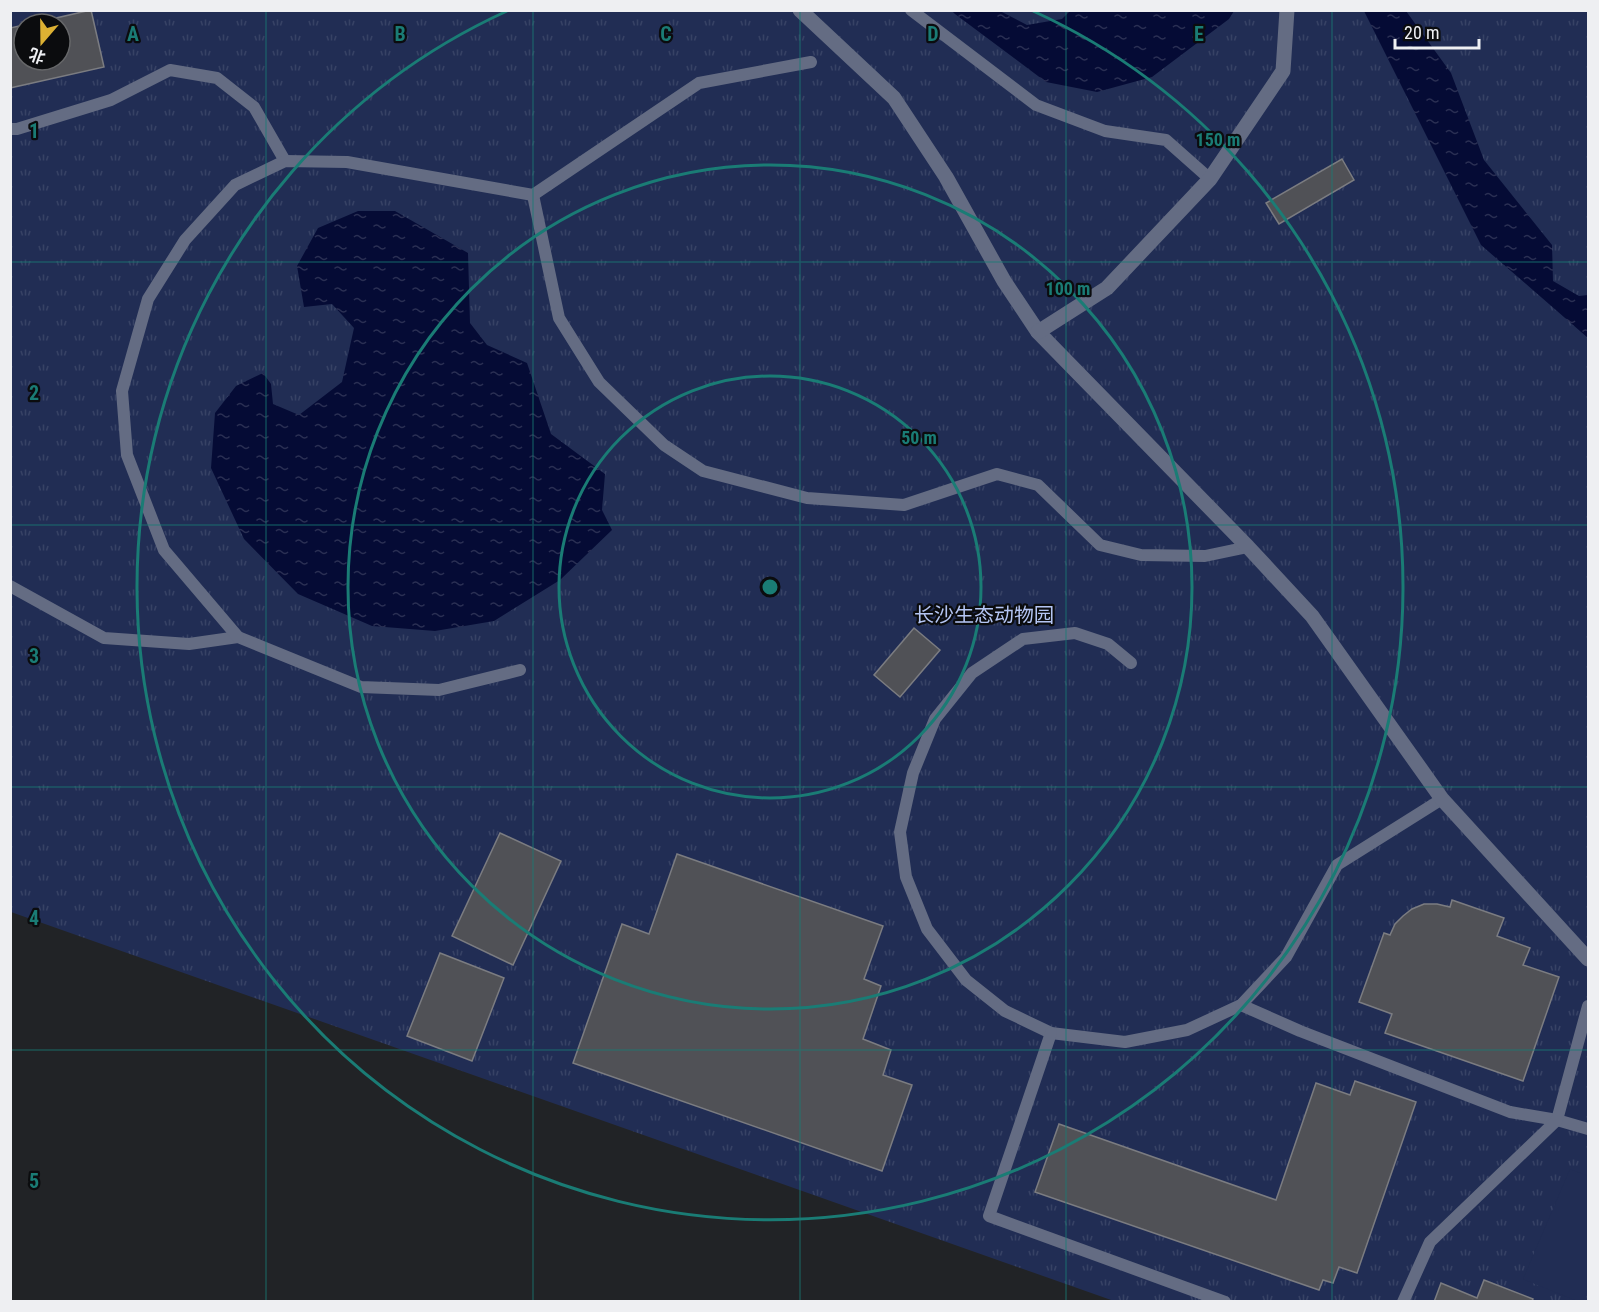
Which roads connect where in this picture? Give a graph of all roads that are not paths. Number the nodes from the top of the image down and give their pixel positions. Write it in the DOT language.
graph roads {
  1 [pos="800,10"];
  2 [pos="911,10"];
  3 [pos="1287,10"];
  4 [pos="811,62"];
  5 [pos="10,129"];
  6 [pos="285,161"];
  7 [pos="1210,179"];
  8 [pos="533,195"];
  9 [pos="1038,332"];
  10 [pos="1248,547"];
  11 [pos="10,586"];
  12 [pos="238,637"];
  13 [pos="1131,663"];
  14 [pos="520,670"];
  15 [pos="1442,799"];
  16 [pos="1588,959"];
  17 [pos="1241,1005"];
  18 [pos="1588,1006"];
  19 [pos="1050,1033"];
  20 [pos="1557,1120"];
  21 [pos="1588,1129"];
  22 [pos="1225,1302"];
  23 [pos="1403,1302"];
  1 -- 9 [label="street"];
  2 -- 7 [label="lane"];
  3 -- 7 [label="street"];
  4 -- 8 [label="lane"];
  5 -- 6 [label="lane"];
  6 -- 8 [label="lane"];
  6 -- 12 [label="lane"];
  7 -- 9 [label="street"];
  8 -- 10 [label="lane"];
  9 -- 10 [label="street"];
  10 -- 15 [label="street"];
  11 -- 12 [label="lane"];
  12 -- 14 [label="lane"];
  13 -- 19 [label="lane"];
  15 -- 16 [label="street"];
  15 -- 17 [label="lane"];
  17 -- 19 [label="lane"];
  17 -- 20 [label="lane"];
  18 -- 20 [label="lane"];
  19 -- 22 [label="lane"];
  20 -- 21 [label="lane"];
  20 -- 23 [label="lane"];
}
